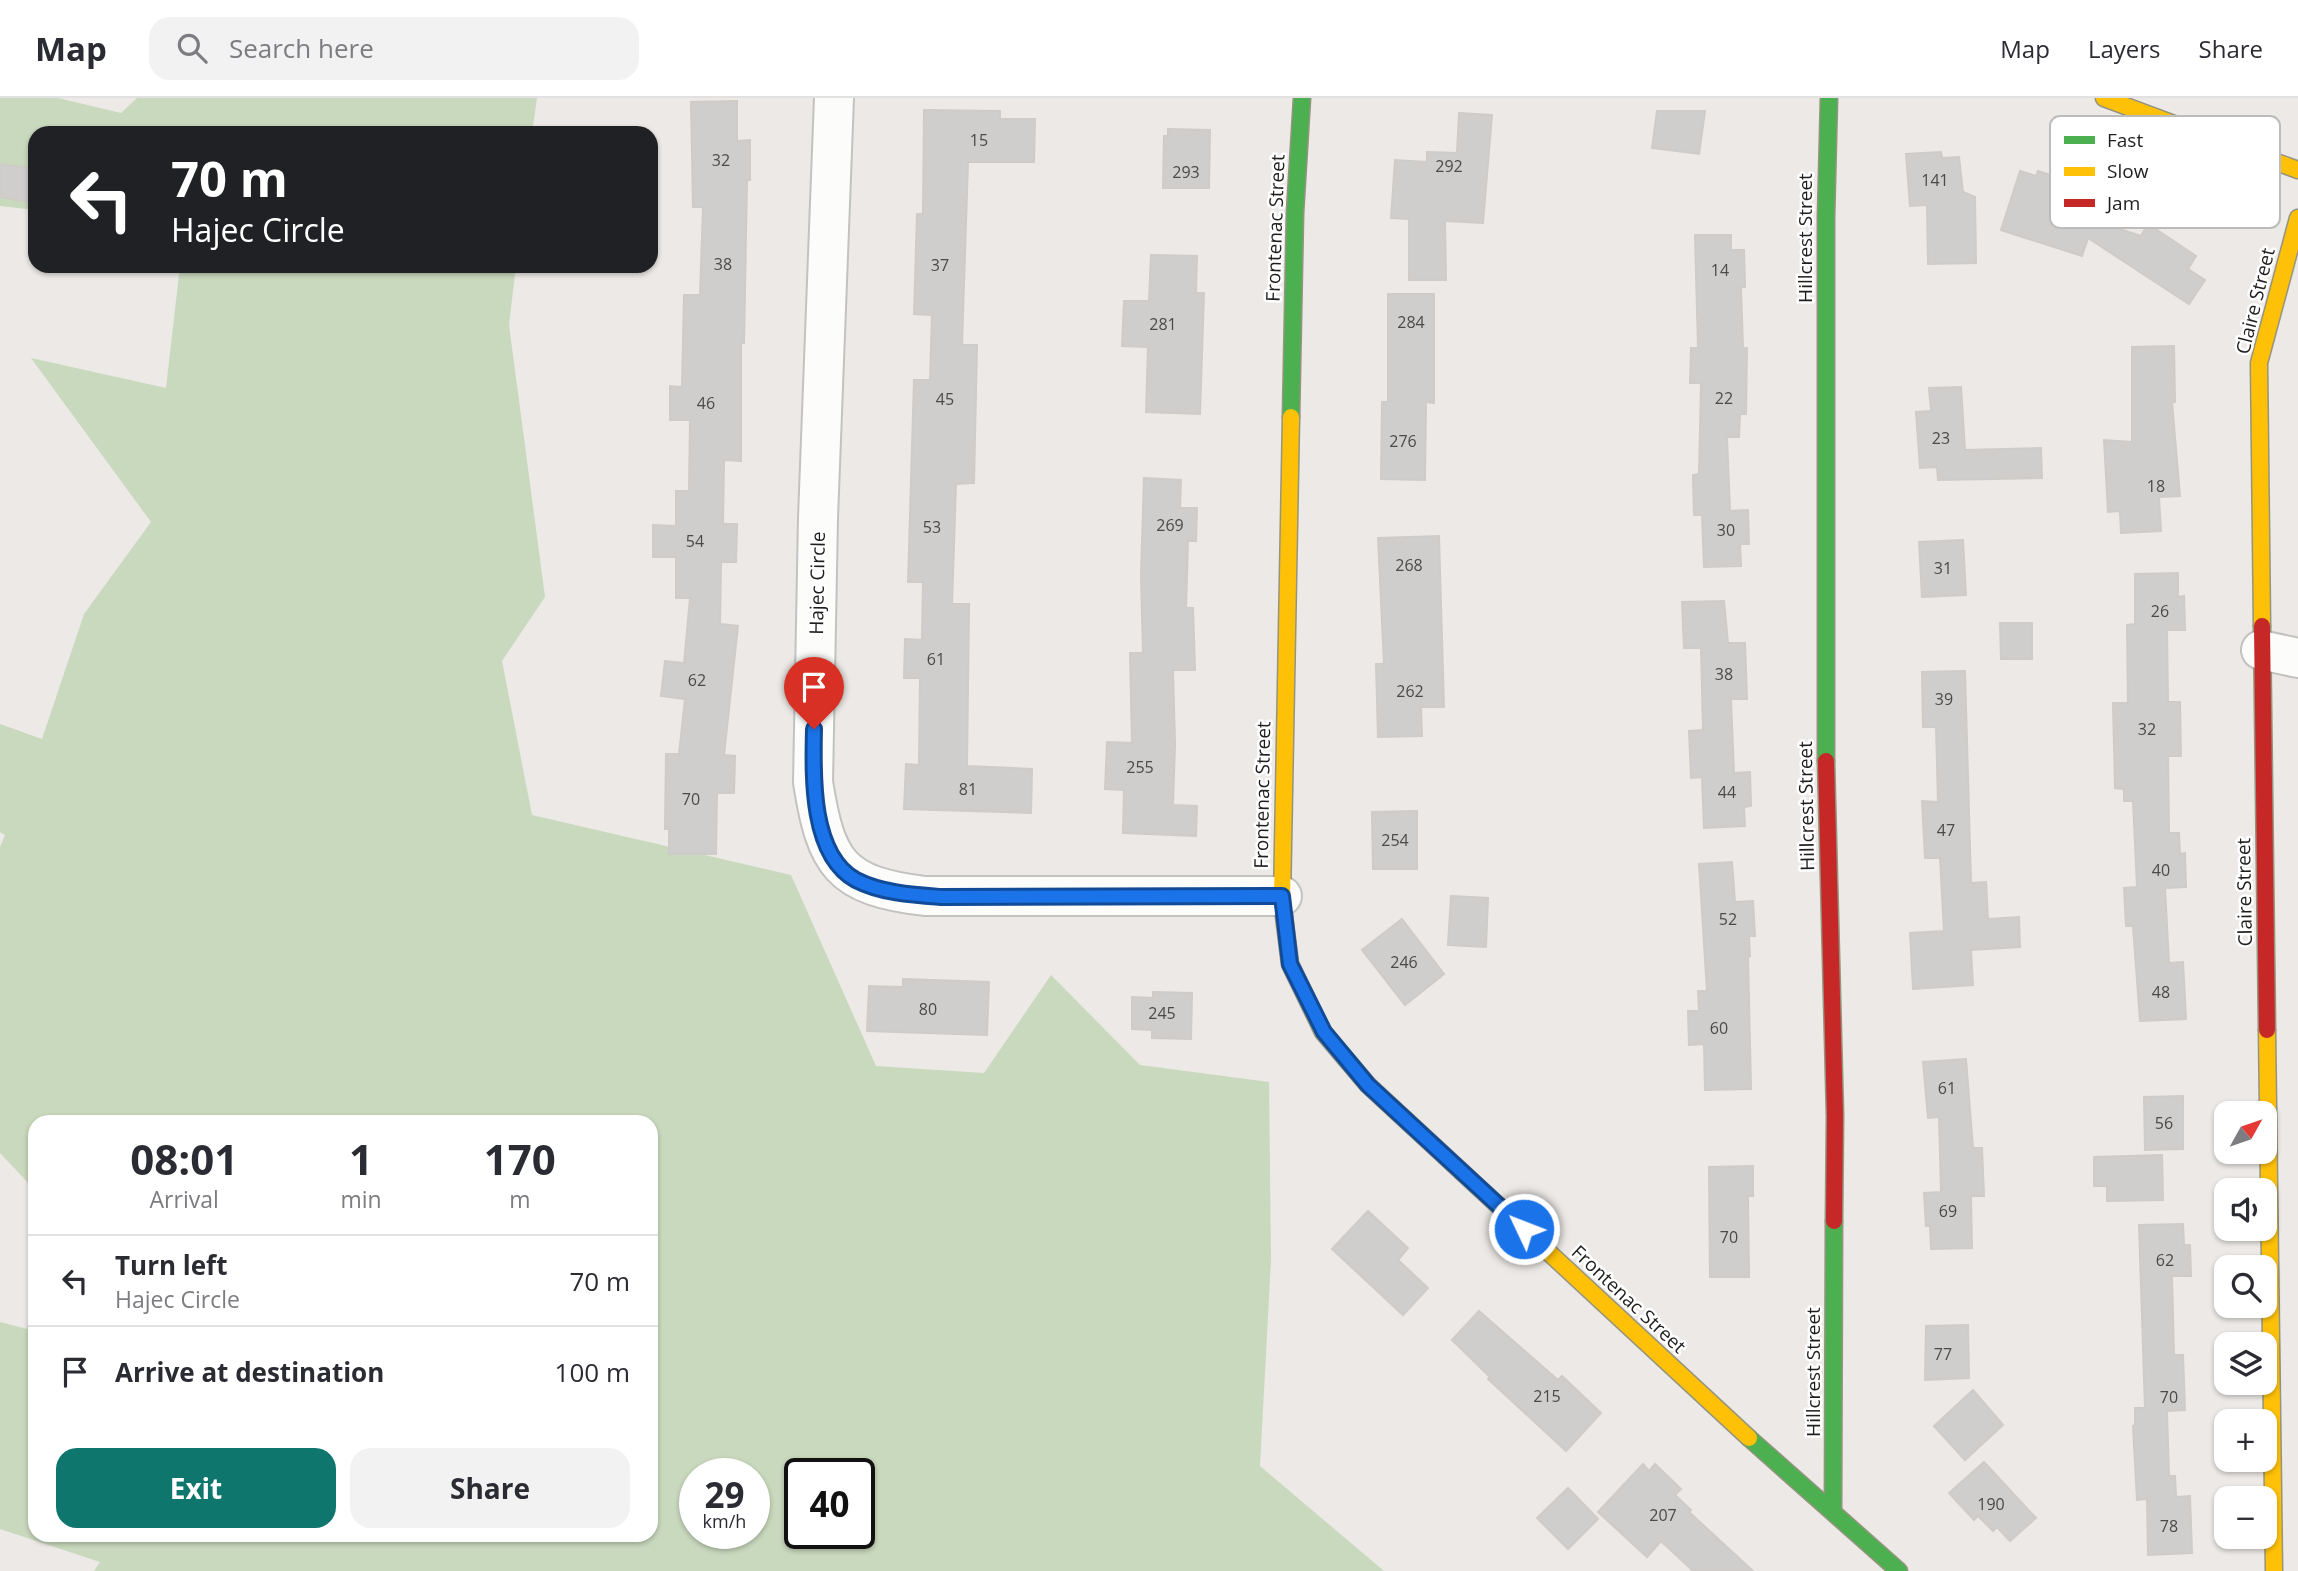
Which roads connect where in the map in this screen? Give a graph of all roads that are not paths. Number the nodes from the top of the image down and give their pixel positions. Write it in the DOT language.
graph roads {
  1 [pos="834,98"];
  2 [pos="1302,98"];
  3 [pos="1829,98"];
  4 [pos="2104,98"];
  5 [pos="2152,116"];
  6 [pos="2280,163"];
  7 [pos="2298,170"];
  8 [pos="2298,218"];
  9 [pos="2261,650"];
  10 [pos="2298,658"];
  11 [pos="1282,896"];
  12 [pos="1833,1512"];
  13 [pos="1899,1571"];
  14 [pos="2274,1571"];
  1 -- 11 [label="street, Hajec Circle"];
  2 -- 11 [label="street, Frontenac Street"];
  3 -- 12 [label="street, Hillcrest Street"];
  4 -- 5 [label="street"];
  6 -- 7 [label="street"];
  8 -- 9 [label="street, Claire Street"];
  9 -- 10 [label="street"];
  9 -- 14 [label="street, Claire Street"];
  11 -- 12 [label="street, Frontenac Street"];
  12 -- 13 [label="street, Frontenac Street"];
}
